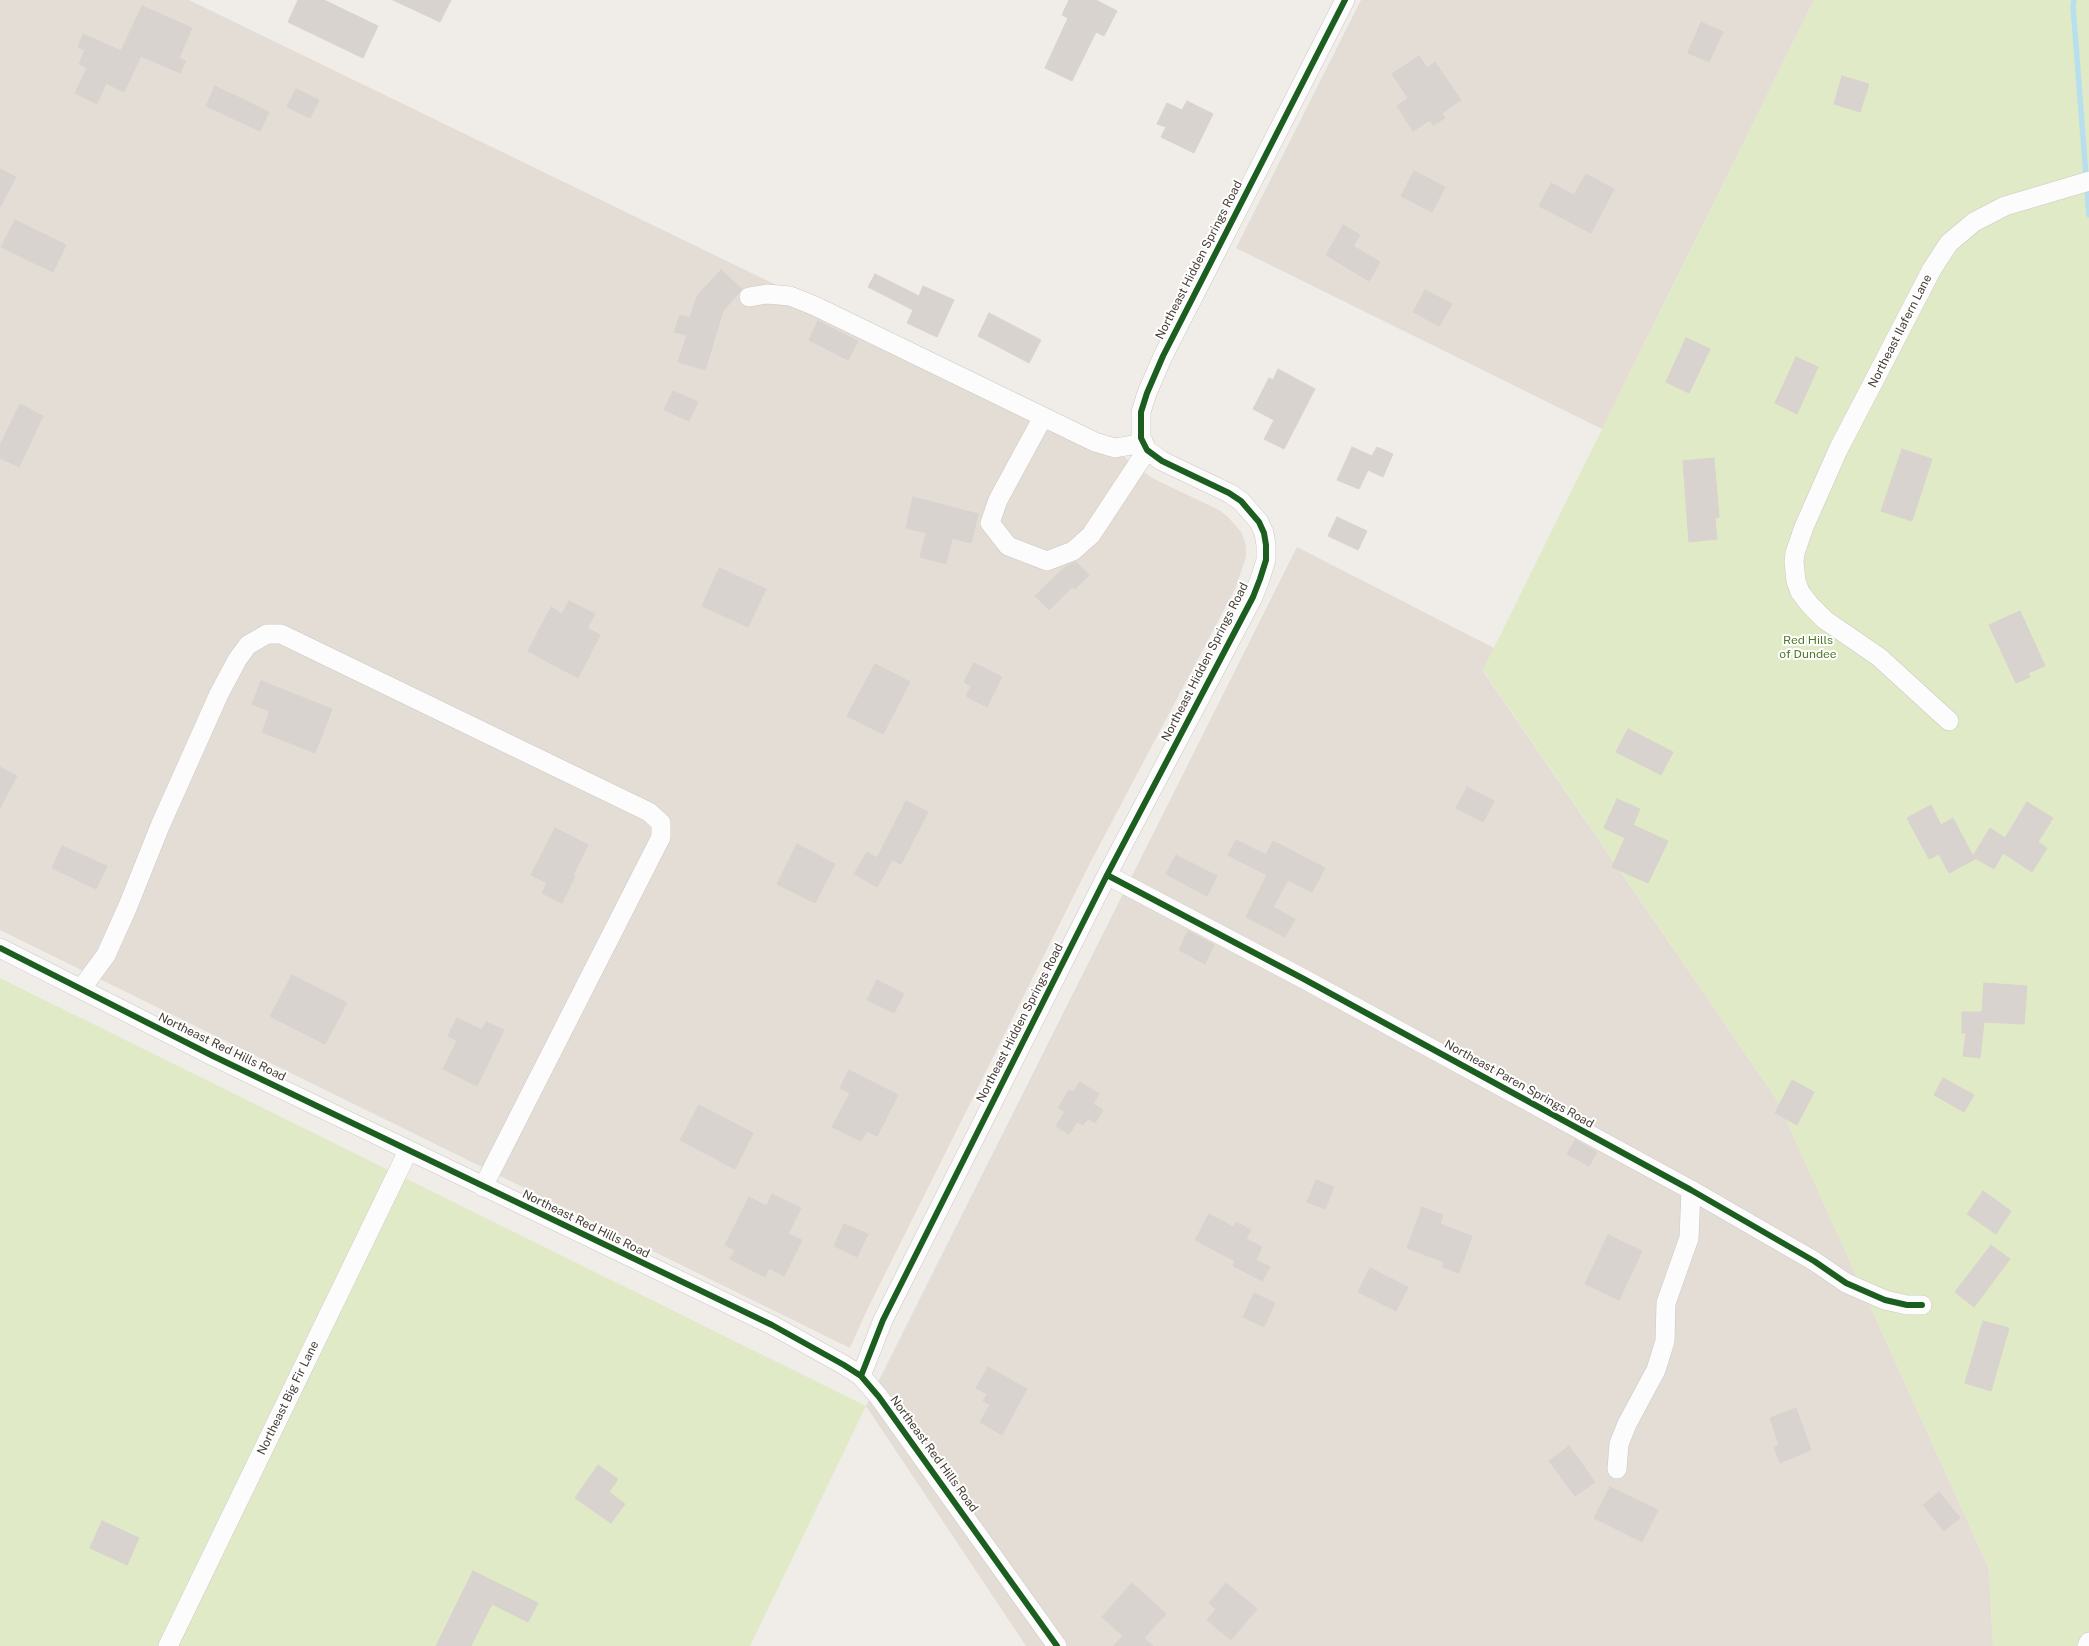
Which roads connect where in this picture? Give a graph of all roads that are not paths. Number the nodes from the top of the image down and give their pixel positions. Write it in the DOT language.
graph roads {
  1 [pos="1345,0"];
  2 [pos="2089,181"];
  3 [pos="749,297"];
  4 [pos="1043,416"];
  5 [pos="1145,446"];
  6 [pos="1949,720"];
  7 [pos="1107,875"];
  8 [pos="0,948"];
  9 [pos="81,989"];
  10 [pos="408,1151"];
  11 [pos="483,1187"];
  12 [pos="1690,1190"];
  13 [pos="1922,1305"];
  14 [pos="861,1376"];
  15 [pos="1617,1470"];
  16 [pos="2089,1642"];
  17 [pos="168,1646"];
  18 [pos="1057,1646"];
  19 [pos="2087,1646"];
  1 -- 5 [label="street, Northeast Hidden Springs Road"];
  2 -- 6 [label="street, Northeast Ilafern Lane"];
  3 -- 4 [label="street"];
  4 -- 5 [label="street"];
  4 -- 5 [label="street"];
  5 -- 7 [label="street, Northeast Hidden Springs Road"];
  7 -- 12 [label="street, Northeast Paren Springs Road"];
  7 -- 14 [label="street, Northeast Hidden Springs Road"];
  8 -- 9 [label="street, Northeast Red Hills Road"];
  9 -- 10 [label="street, Northeast Red Hills Road"];
  9 -- 11 [label="street"];
  10 -- 11 [label="street, Northeast Red Hills Road"];
  10 -- 17 [label="street, Northeast Big Fir Lane"];
  11 -- 14 [label="street, Northeast Red Hills Road"];
  12 -- 13 [label="street, Northeast Paren Springs Road"];
  12 -- 15 [label="street"];
  14 -- 18 [label="street, Northeast Red Hills Road"];
  16 -- 19 [label="street"];
}
